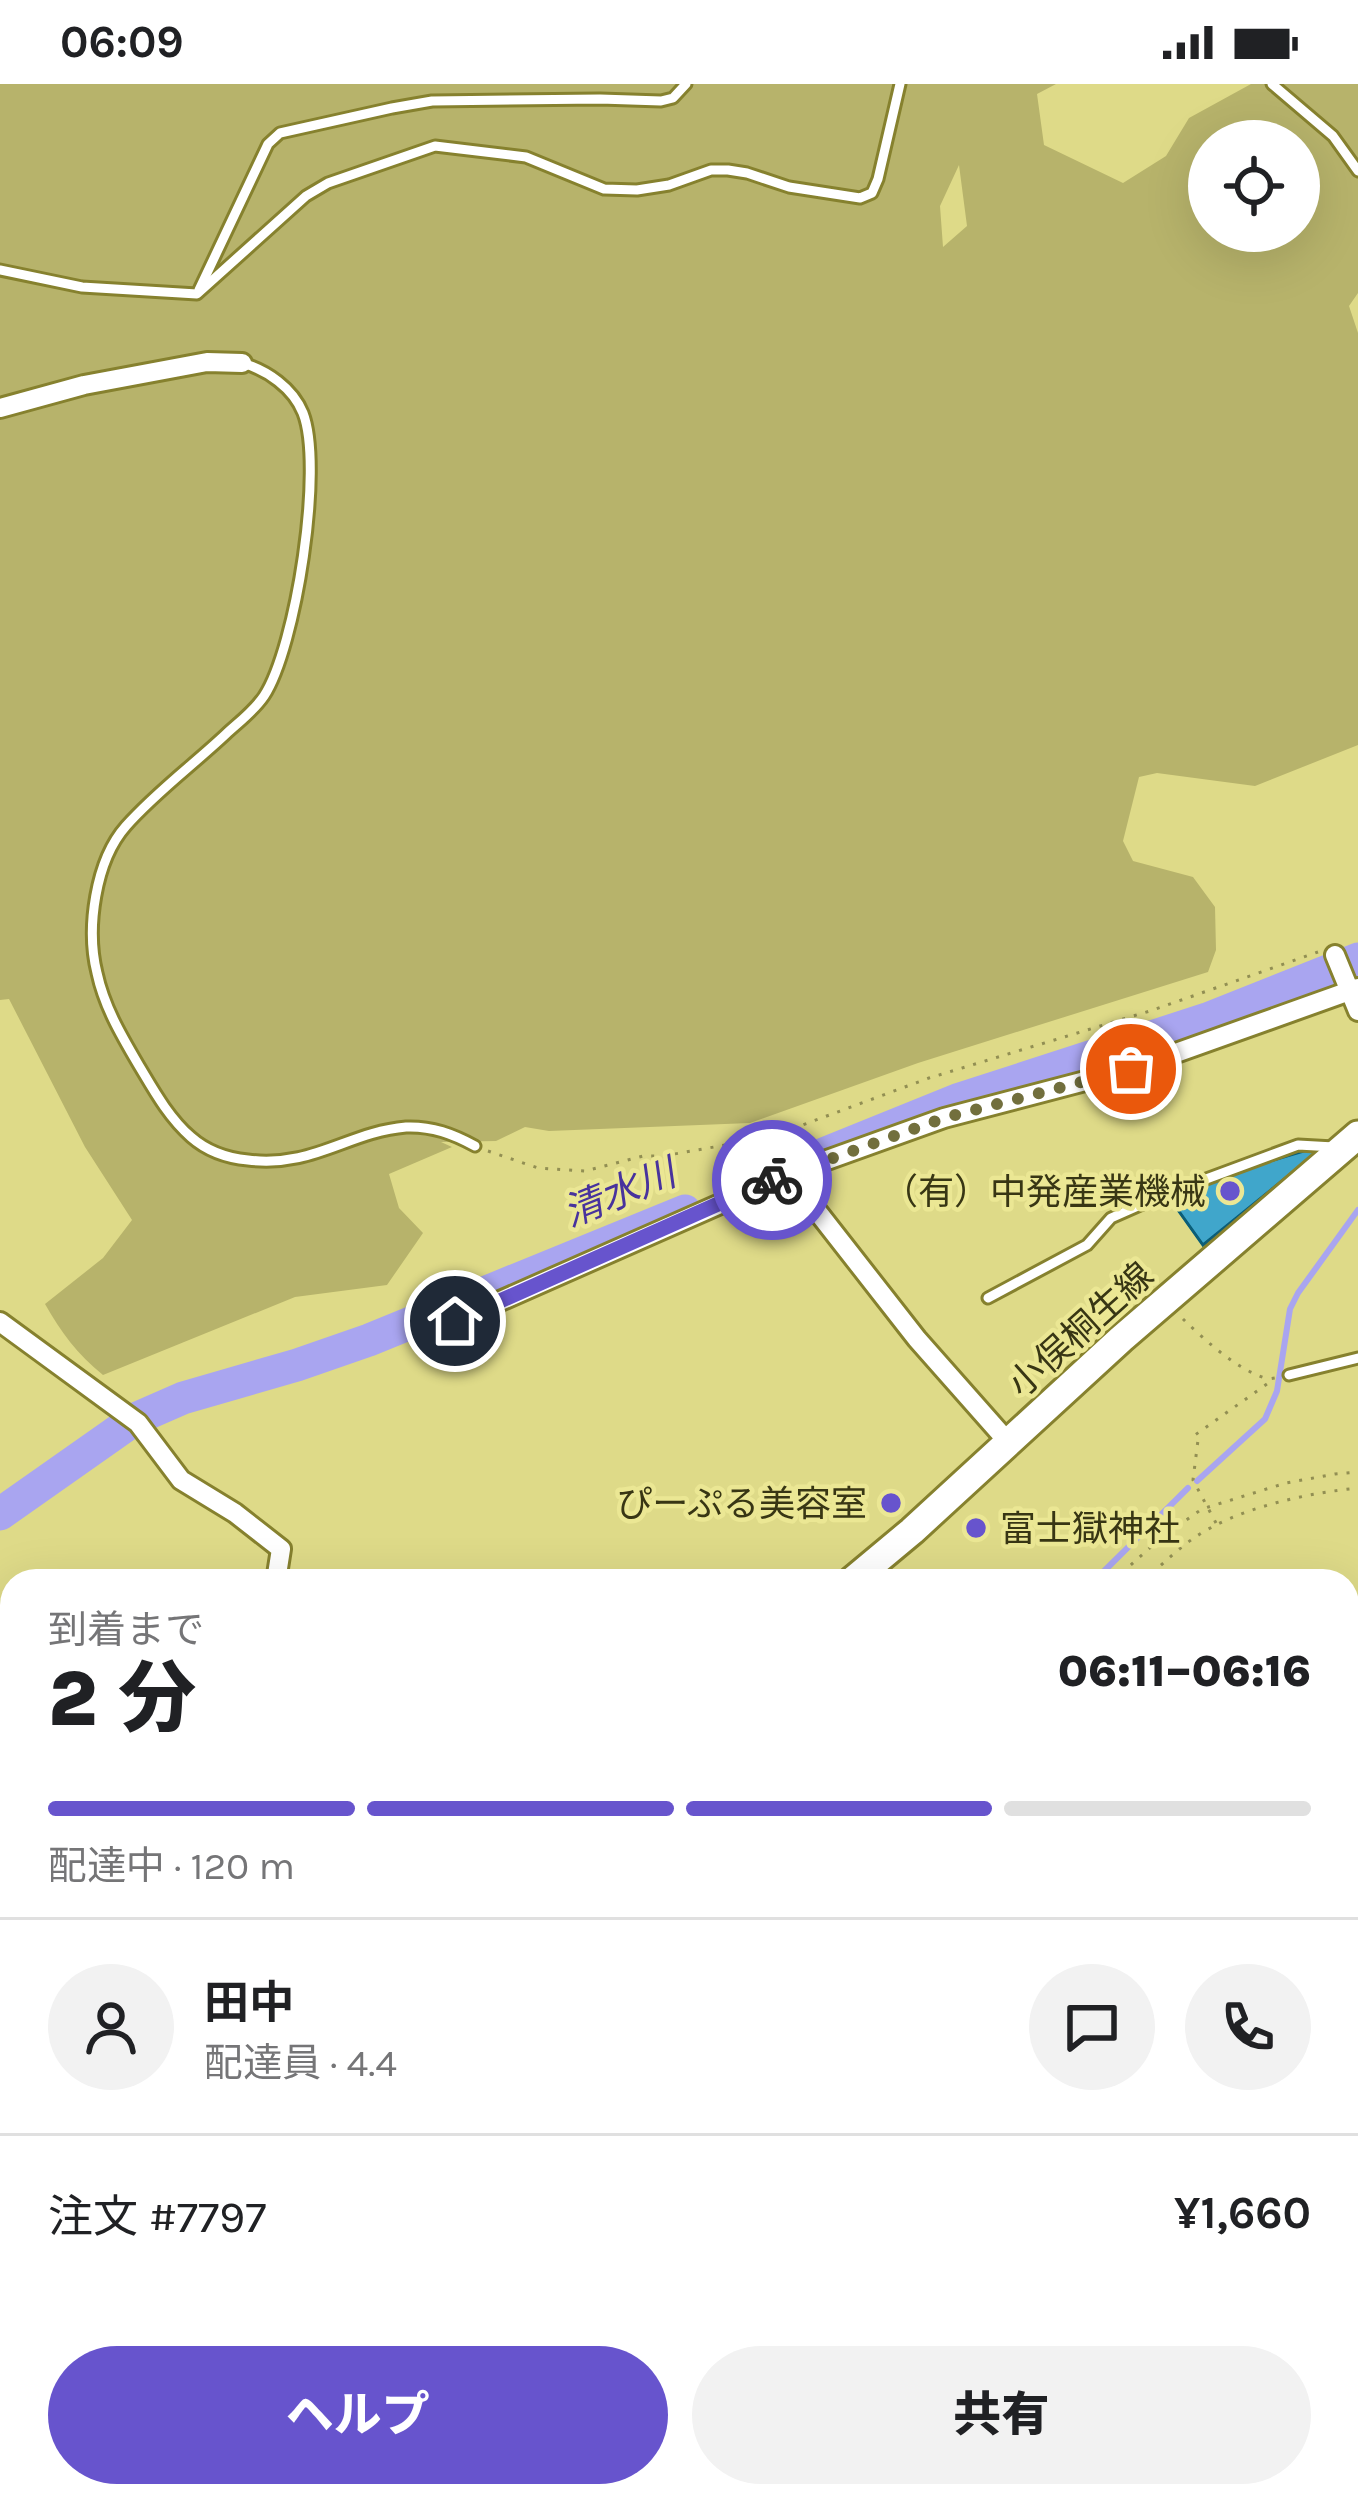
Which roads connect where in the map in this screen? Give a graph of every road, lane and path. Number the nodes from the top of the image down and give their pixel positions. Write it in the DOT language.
graph roads {
  1 [pos="686,84"];
  2 [pos="900,84"];
  3 [pos="1271,84"];
  4 [pos="1358,171"];
  5 [pos="0,270"];
  6 [pos="197,294"];
  7 [pos="242,363"];
  8 [pos="0,408"];
  9 [pos="1333,952"];
  10 [pos="1354,993"];
  11 [pos="1351,1141"];
  12 [pos="766,1144"];
  13 [pos="475,1146"];
  14 [pos="784,1177"];
  15 [pos="988,1298"];
  16 [pos="1165,1301"];
  17 [pos="455,1321"];
  18 [pos="3,1329"];
  19 [pos="1358,1358"];
  20 [pos="1289,1375"];
  21 [pos="1268,1379"];
  22 [pos="1008,1442"];
  23 [pos="1358,1472"];
  24 [pos="1358,1488"];
  25 [pos="1206,1508"];
  26 [pos="1217,1524"];
  27 [pos="278,1569"];
  28 [pos="866,1569"];
  29 [pos="1126,1569"];
  30 [pos="1157,1569"];
  1 -- 6 [label="lane"];
  2 -- 6 [label="lane"];
  3 -- 4 [label="lane"];
  5 -- 6 [label="lane"];
  7 -- 8 [label="street"];
  7 -- 13 [label="lane"];
  9 -- 10 [label="street"];
  9 -- 12 [label="path"];
  10 -- 14 [label="street"];
  11 -- 15 [label="lane"];
  11 -- 16 [label="main road, 小俣桐生線"];
  12 -- 13 [label="path"];
  12 -- 14 [label="street, bridge"];
  14 -- 17 [label="street"];
  14 -- 22 [label="street"];
  16 -- 21 [label="path"];
  16 -- 22 [label="main road, 小俣桐生線"];
  18 -- 27 [label="street"];
  19 -- 20 [label="lane"];
  20 -- 21 [label="path"];
  21 -- 25 [label="path"];
  22 -- 28 [label="main road, 小俣桐生線"];
  23 -- 25 [label="path"];
  24 -- 26 [label="path"];
  25 -- 26 [label="path"];
  25 -- 29 [label="path"];
  26 -- 30 [label="path"];
}
